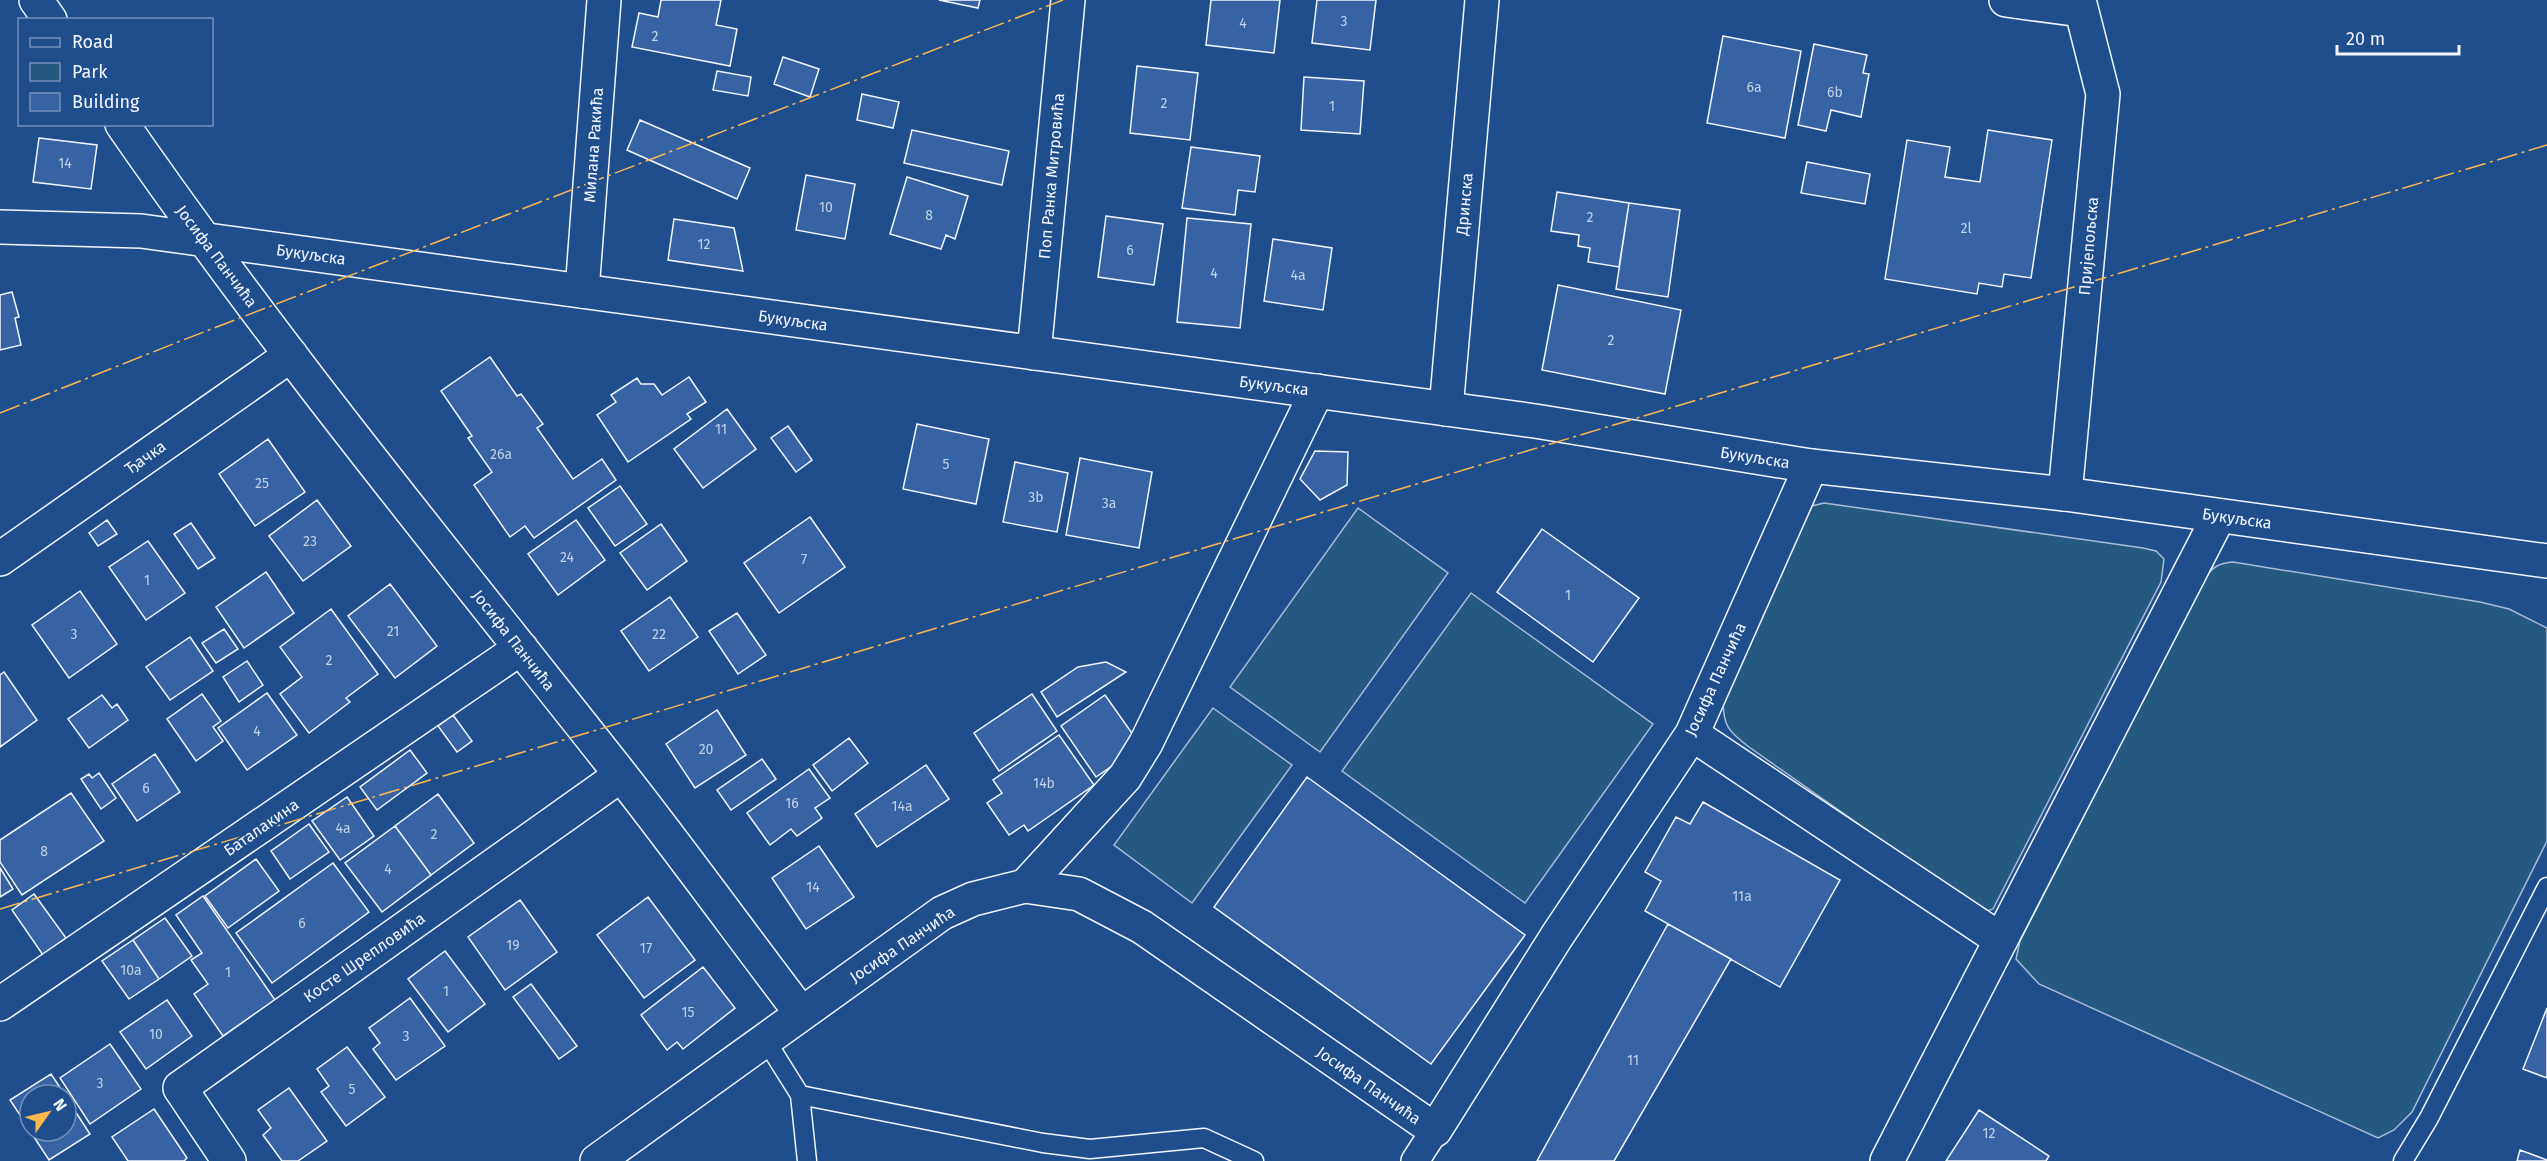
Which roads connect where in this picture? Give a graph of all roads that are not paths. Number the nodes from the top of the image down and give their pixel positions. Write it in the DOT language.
graph roads {
  1 [pos="36,0"];
  2 [pos="604,0"];
  3 [pos="1068,0"];
  4 [pos="1482,0"];
  5 [pos="2006,0"];
  6 [pos="2080,5"];
  7 [pos="49,18"];
  8 [pos="124,126"];
  9 [pos="0,226"];
  10 [pos="202,239"];
  11 [pos="582,291"];
  12 [pos="1034,353"];
  13 [pos="291,355"];
  14 [pos="1317,391"];
  15 [pos="1446,409"];
  16 [pos="1811,466"];
  17 [pos="2065,494"];
  18 [pos="2219,516"];
  19 [pos="0,559"];
  20 [pos="2547,561"];
  21 [pos="520,648"];
  22 [pos="1692,734"];
  23 [pos="621,775"];
  24 [pos="1025,886"];
  25 [pos="2547,887"];
  26 [pos="2001,940"];
  27 [pos="0,1004"];
  28 [pos="801,1013"];
  29 [pos="765,1039"];
  30 [pos="800,1095"];
  31 [pos="1435,1130"];
  32 [pos="230,1161"];
  33 [pos="597,1161"];
  34 [pos="807,1161"];
  35 [pos="1254,1161"];
  36 [pos="1415,1161"];
  37 [pos="1887,1161"];
  38 [pos="2403,1161"];
  1 -- 7 [label="street"];
  2 -- 11 [label="street, Милана Ракића"];
  3 -- 12 [label="street, Поп Ранка Митровића"];
  4 -- 15 [label="street, Дринска"];
  5 -- 6 [label="street"];
  6 -- 17 [label="street, Пријепољска"];
  8 -- 10 [label="street, Јосифа Панчића"];
  9 -- 10 [label="street, Букуљска"];
  10 -- 11 [label="street, Букуљска"];
  10 -- 13 [label="street, Јосифа Панчића"];
  11 -- 12 [label="street, Букуљска"];
  12 -- 14 [label="street, Букуљска"];
  13 -- 19 [label="street, Ђачка"];
  13 -- 21 [label="street, Јосифа Панчића"];
  14 -- 15 [label="street, Букуљска"];
  14 -- 24 [label="street"];
  15 -- 16 [label="street, Букуљска"];
  16 -- 17 [label="street, Букуљска"];
  16 -- 22 [label="street, Јосифа Панчића"];
  17 -- 18 [label="street, Букуљска"];
  18 -- 20 [label="street, Букуљска"];
  18 -- 26 [label="street"];
  21 -- 23 [label="street, Јосифа Панчића"];
  21 -- 27 [label="street, Баталакина"];
  22 -- 26 [label="street"];
  22 -- 31 [label="street, Јосифа Панчића"];
  23 -- 28 [label="street, Јосифа Панчића"];
  23 -- 32 [label="street, Косте Шрепловића"];
  24 -- 28 [label="street, Јосифа Панчића"];
  24 -- 31 [label="street, Јосифа Панчића"];
  25 -- 38 [label="lane"];
  26 -- 37 [label="street"];
  28 -- 29 [label="street"];
  29 -- 30 [label="lane"];
  29 -- 33 [label="street"];
  30 -- 34 [label="lane"];
  30 -- 35 [label="lane"];
  31 -- 36 [label="street"];
}
